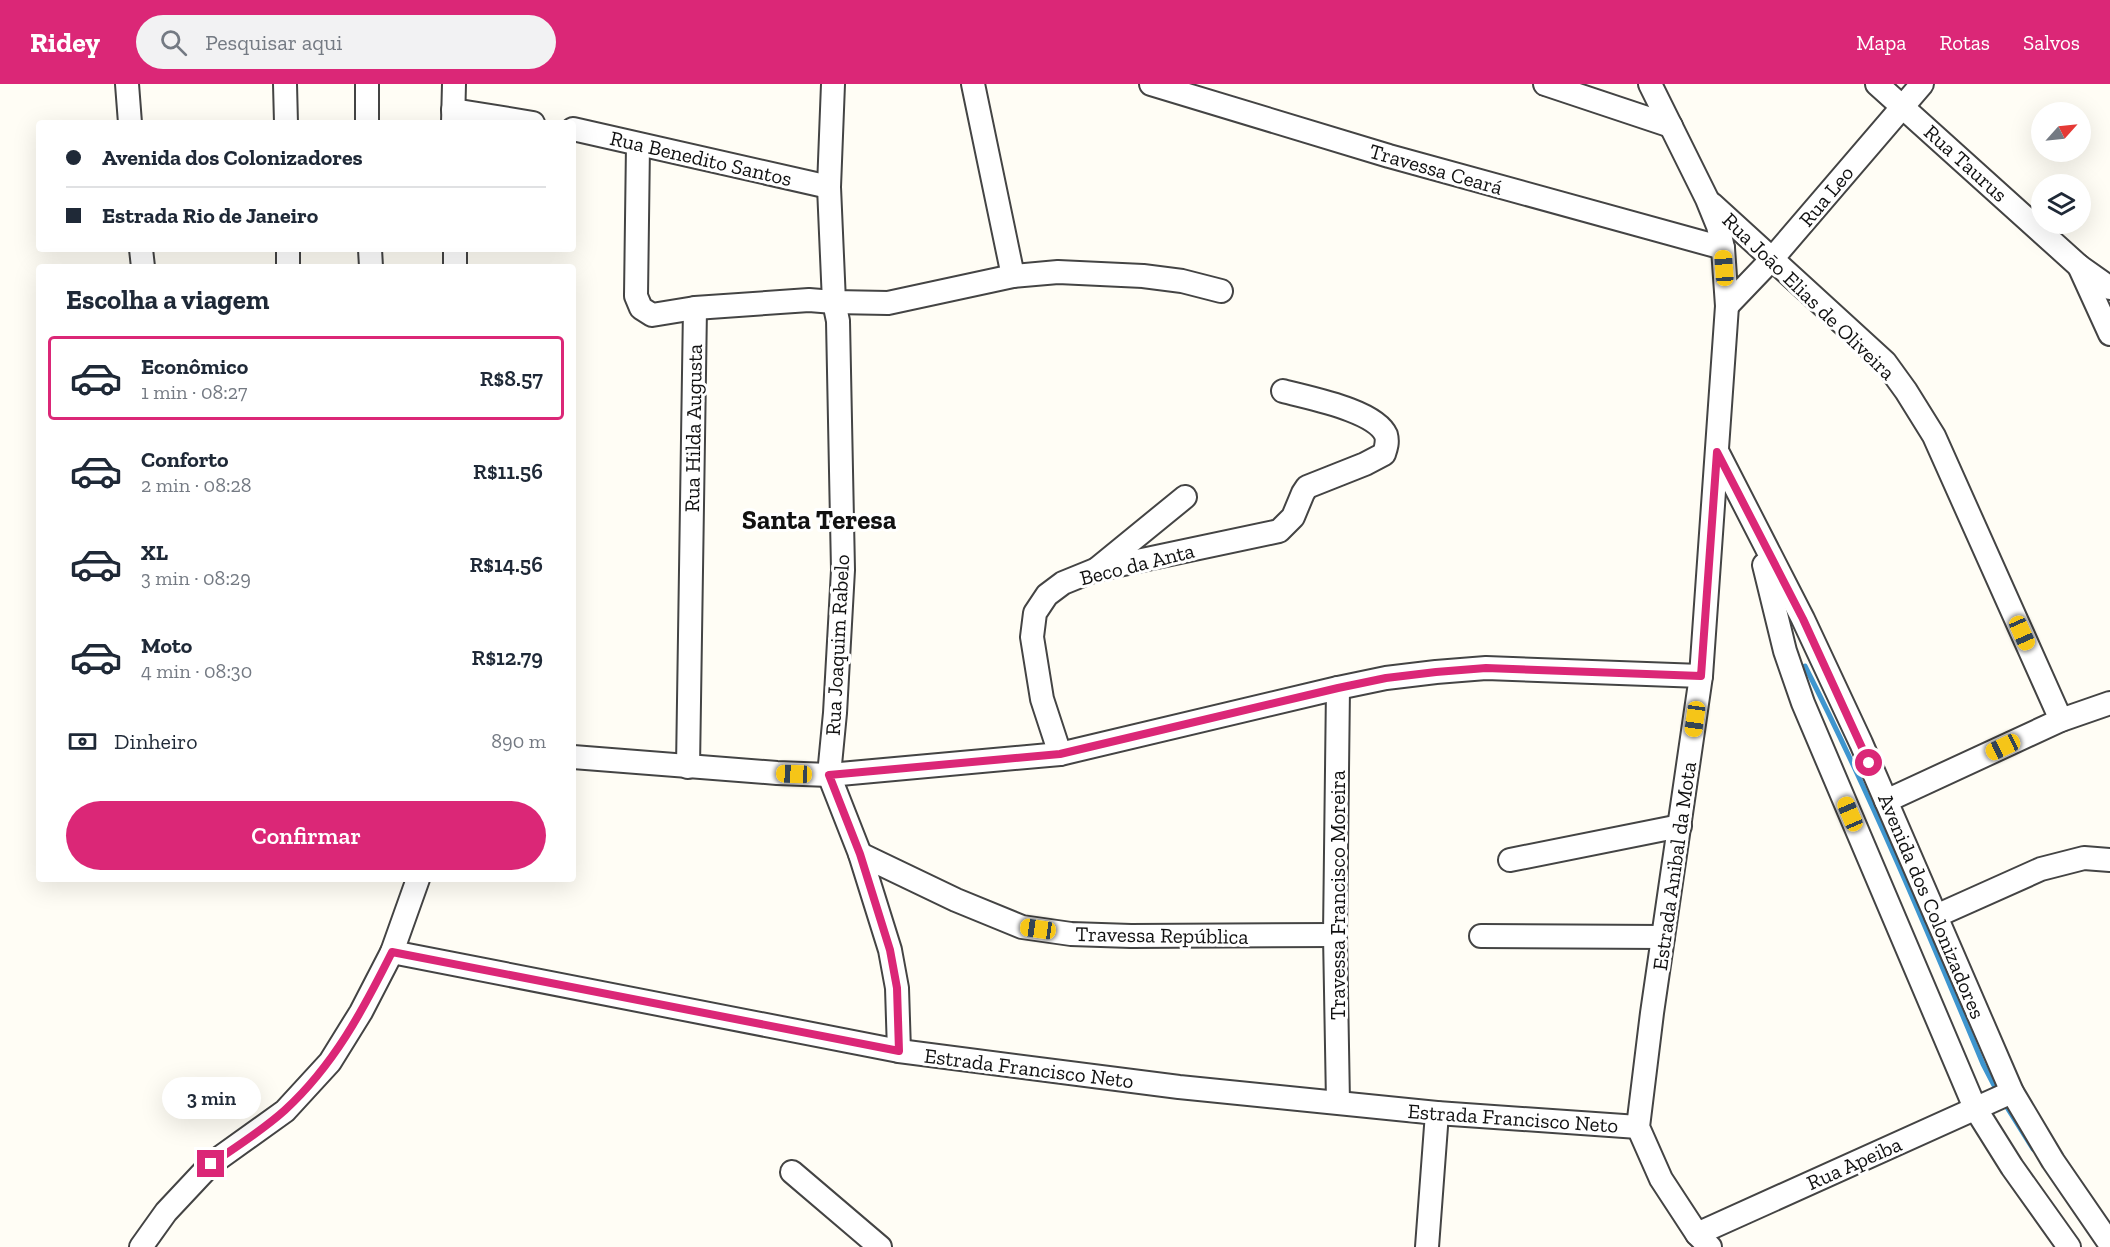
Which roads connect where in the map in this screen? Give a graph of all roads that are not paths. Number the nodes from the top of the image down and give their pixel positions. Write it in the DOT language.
graph roads {
  1 [pos="127,84"];
  2 [pos="285,84"];
  3 [pos="367,84"];
  4 [pos="454,84"];
  5 [pos="833,84"];
  6 [pos="973,84"];
  7 [pos="1150,84"];
  8 [pos="1545,84"];
  9 [pos="1650,84"];
  10 [pos="1878,84"];
  11 [pos="1922,84"];
  12 [pos="1903,106"];
  13 [pos="453,117"];
  14 [pos="130,120"];
  15 [pos="286,120"];
  16 [pos="368,120"];
  17 [pos="493,120"];
  18 [pos="1671,126"];
  19 [pos="576,130"];
  20 [pos="638,145"];
  21 [pos="829,187"];
  22 [pos="1707,199"];
  23 [pos="1723,248"];
  24 [pos="1772,259"];
  25 [pos="2079,266"];
  26 [pos="1013,276"];
  27 [pos="2110,288"];
  28 [pos="1221,291"];
  29 [pos="834,303"];
  30 [pos="1727,306"];
  31 [pos="695,308"];
  32 [pos="2110,334"];
  33 [pos="1283,391"];
  34 [pos="1717,452"];
  35 [pos="1185,497"];
  36 [pos="1754,525"];
  37 [pos="1095,570"];
  38 [pos="1701,676"];
  39 [pos="1338,688"];
  40 [pos="2110,703"];
  41 [pos="2061,720"];
  42 [pos="1060,754"];
  43 [pos="576,757"];
  44 [pos="688,767"];
  45 [pos="829,775"];
  46 [pos="1886,801"];
  47 [pos="1680,826"];
  48 [pos="860,854"];
  49 [pos="1510,860"];
  50 [pos="2110,860"];
  51 [pos="1916,880"];
  52 [pos="417,882"];
  53 [pos="1886,891"];
  54 [pos="1936,916"];
  55 [pos="1335,935"];
  56 [pos="1481,936"];
  57 [pos="1663,937"];
  58 [pos="392,952"];
  59 [pos="899,1051"];
  60 [pos="1994,1100"];
  61 [pos="1338,1102"];
  62 [pos="1437,1113"];
  63 [pos="1638,1127"];
  64 [pos="792,1172"];
  65 [pos="1703,1241"];
  66 [pos="2110,1244"];
  67 [pos="141,1247"];
  68 [pos="880,1247"];
  69 [pos="1427,1247"];
  70 [pos="2069,1247"];
  1 -- 14 [label="street"];
  2 -- 15 [label="street"];
  3 -- 16 [label="street"];
  4 -- 13 [label="street"];
  5 -- 21 [label="street, Rua Joaquim Rabelo"];
  6 -- 26 [label="street"];
  7 -- 23 [label="street, Travessa Ceará"];
  8 -- 18 [label="street"];
  9 -- 18 [label="street, Estrada Anibal da Mota"];
  10 -- 12 [label="street, Rua Taurus"];
  11 -- 12 [label="street, Rua Leo"];
  12 -- 24 [label="street, Rua Leo"];
  12 -- 25 [label="street, Rua Taurus"];
  13 -- 17 [label="street"];
  18 -- 22 [label="street, Estrada Anibal da Mota"];
  19 -- 20 [label="street, Rua Benedito Santos"];
  20 -- 21 [label="street, Rua Benedito Santos"];
  20 -- 31 [label="street"];
  21 -- 29 [label="street, Rua Joaquim Rabelo"];
  22 -- 23 [label="street, Estrada Anibal da Mota"];
  22 -- 24 [label="street, Rua Joāo Elias de Oliveira"];
  23 -- 30 [label="street, Estrada Anibal da Mota"];
  24 -- 30 [label="street, Rua Leo"];
  24 -- 41 [label="street, Rua Joāo Elias de Oliveira"];
  25 -- 27 [label="street, Rua Taurus"];
  25 -- 32 [label="street"];
  26 -- 28 [label="street"];
  26 -- 29 [label="street"];
  29 -- 31 [label="street"];
  29 -- 45 [label="street, Rua Joaquim Rabelo"];
  30 -- 34 [label="street, Estrada Anibal da Mota"];
  31 -- 44 [label="street, Rua Hilda Augusta"];
  33 -- 37 [label="street, Beco da Anta"];
  34 -- 36 [label="street, Avenida dos Colonizadores"];
  34 -- 38 [label="street, Estrada Anibal da Mota"];
  35 -- 37 [label="street"];
  36 -- 46 [label="street, Avenida dos Colonizadores"];
  36 -- 53 [label="street, Avenida dos Colonizadores"];
  37 -- 42 [label="street, Beco da Anta"];
  38 -- 39 [label="street"];
  38 -- 47 [label="street, Estrada Anibal da Mota"];
  39 -- 42 [label="street"];
  39 -- 55 [label="street, Travessa Francisco Moreira"];
  40 -- 41 [label="street"];
  41 -- 46 [label="street"];
  42 -- 45 [label="street"];
  43 -- 44 [label="street"];
  44 -- 45 [label="street"];
  45 -- 48 [label="street, Rua Joaquim Rabelo"];
  46 -- 51 [label="street, Avenida dos Colonizadores"];
  47 -- 49 [label="street"];
  47 -- 57 [label="street, Estrada Anibal da Mota"];
  48 -- 55 [label="street, Travessa República"];
  48 -- 59 [label="street, Rua Joaquim Rabelo"];
  50 -- 54 [label="street"];
  51 -- 53 [label="street"];
  51 -- 54 [label="street, Avenida dos Colonizadores"];
  52 -- 58 [label="street"];
  53 -- 60 [label="street, Avenida dos Colonizadores"];
  54 -- 60 [label="street, Avenida dos Colonizadores"];
  55 -- 61 [label="street, Travessa Francisco Moreira"];
  56 -- 57 [label="street"];
  57 -- 63 [label="street, Estrada Anibal da Mota"];
  58 -- 59 [label="street, Estrada Francisco Neto"];
  58 -- 67 [label="street"];
  59 -- 61 [label="street, Estrada Francisco Neto"];
  60 -- 65 [label="street, Rua Apeiba"];
  60 -- 66 [label="street, Avenida dos Colonizadores"];
  60 -- 70 [label="street, Avenida dos Colonizadores"];
  61 -- 62 [label="street, Estrada Francisco Neto"];
  62 -- 63 [label="street, Estrada Francisco Neto"];
  62 -- 69 [label="street"];
  63 -- 65 [label="street"];
  64 -- 68 [label="street"];
}
